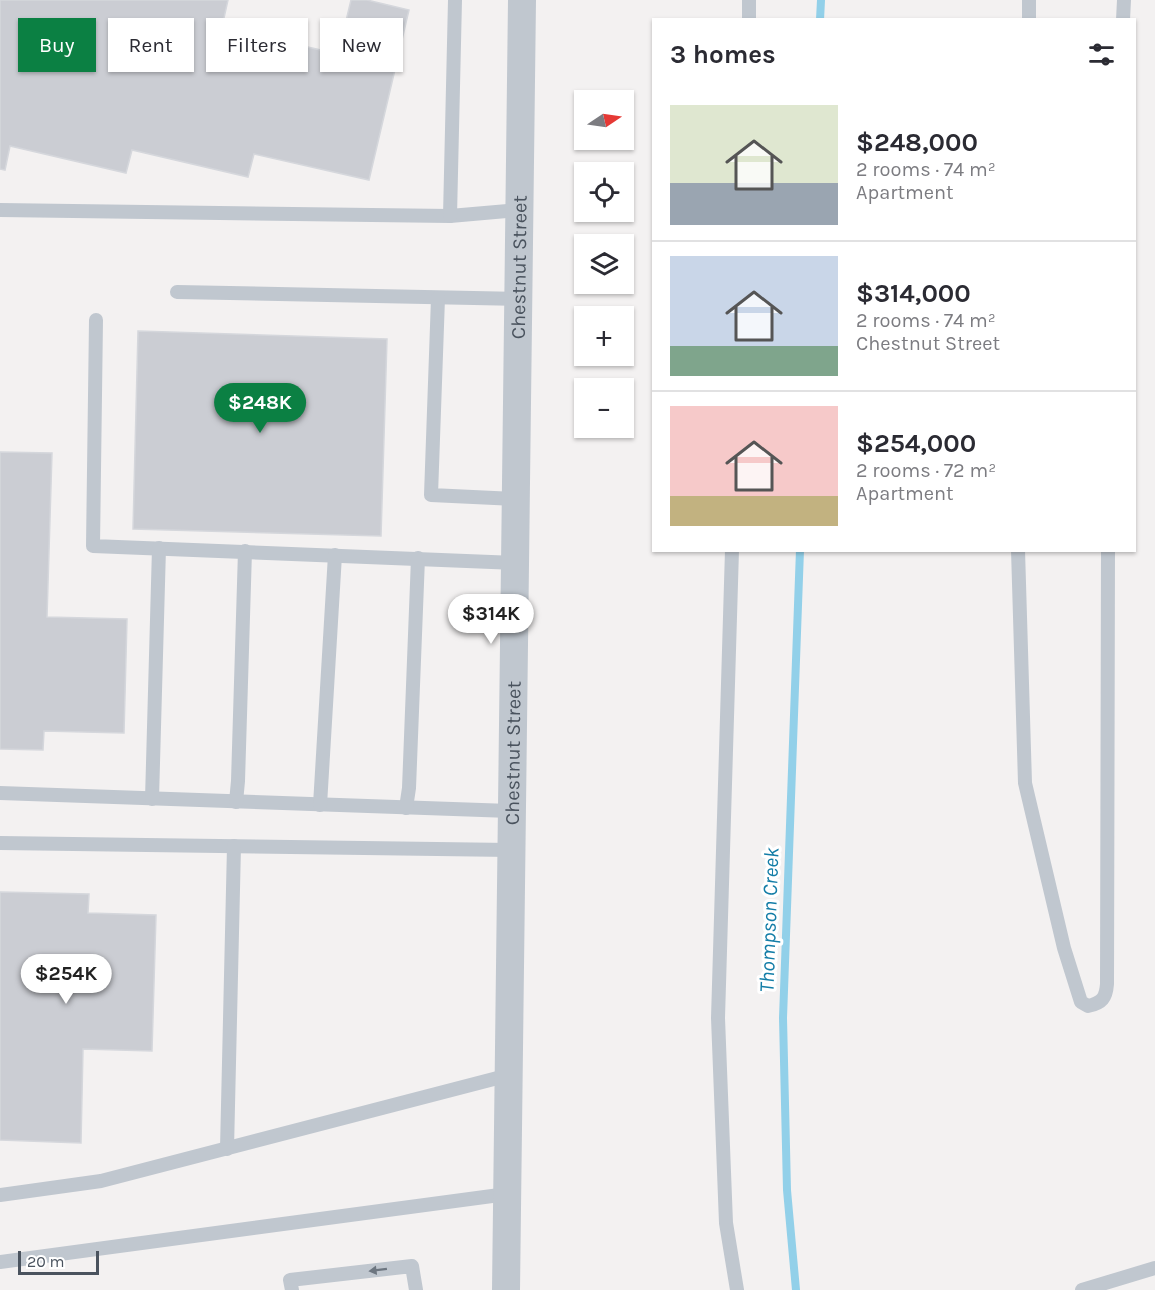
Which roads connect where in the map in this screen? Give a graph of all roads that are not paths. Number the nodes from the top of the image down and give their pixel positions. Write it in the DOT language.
graph roads {
  1 [pos="455,0"];
  2 [pos="522,0"];
  3 [pos="749,0"];
  4 [pos="1029,0"];
  5 [pos="1124,0"];
  6 [pos="749,18"];
  7 [pos="1029,18"];
  8 [pos="1123,18"];
  9 [pos="0,210"];
  10 [pos="519,210"];
  11 [pos="450,216"];
  12 [pos="177,292"];
  13 [pos="438,298"];
  14 [pos="518,300"];
  15 [pos="96,320"];
  16 [pos="516,499"];
  17 [pos="159,548"];
  18 [pos="245,551"];
  19 [pos="732,552"];
  20 [pos="1018,552"];
  21 [pos="1108,552"];
  22 [pos="335,555"];
  23 [pos="418,558"];
  24 [pos="515,563"];
  25 [pos="0,793"];
  26 [pos="152,799"];
  27 [pos="236,802"];
  28 [pos="320,805"];
  29 [pos="406,808"];
  30 [pos="512,811"];
  31 [pos="0,843"];
  32 [pos="234,846"];
  33 [pos="512,850"];
  34 [pos="509,1075"];
  35 [pos="227,1149"];
  36 [pos="507,1194"];
  37 [pos="0,1196"];
  38 [pos="0,1262"];
  39 [pos="1155,1268"];
  40 [pos="292,1290"];
  41 [pos="416,1290"];
  42 [pos="506,1290"];
  43 [pos="737,1290"];
  44 [pos="1082,1290"];
  1 -- 11 [label="lane"];
  2 -- 10 [label="street, Chestnut Street"];
  3 -- 6 [label="lane"];
  4 -- 7 [label="lane"];
  5 -- 8 [label="lane"];
  9 -- 11 [label="lane"];
  10 -- 11 [label="lane"];
  10 -- 14 [label="street, Chestnut Street"];
  12 -- 13 [label="lane"];
  13 -- 14 [label="lane"];
  13 -- 16 [label="lane"];
  14 -- 16 [label="street, Chestnut Street"];
  15 -- 17 [label="lane"];
  16 -- 24 [label="street, Chestnut Street"];
  17 -- 18 [label="lane"];
  17 -- 26 [label="lane"];
  18 -- 22 [label="lane"];
  18 -- 27 [label="lane"];
  19 -- 43 [label="lane"];
  20 -- 21 [label="lane"];
  22 -- 23 [label="lane"];
  22 -- 28 [label="lane"];
  23 -- 24 [label="lane"];
  23 -- 29 [label="lane"];
  24 -- 30 [label="street, Chestnut Street"];
  25 -- 26 [label="lane"];
  26 -- 27 [label="lane"];
  27 -- 28 [label="lane"];
  28 -- 29 [label="lane"];
  29 -- 30 [label="lane"];
  30 -- 33 [label="street, Chestnut Street"];
  31 -- 32 [label="lane"];
  32 -- 33 [label="lane"];
  32 -- 35 [label="lane"];
  33 -- 34 [label="street, Chestnut Street"];
  34 -- 35 [label="lane"];
  34 -- 36 [label="street, Chestnut Street"];
  35 -- 37 [label="lane"];
  36 -- 38 [label="lane"];
  36 -- 42 [label="street, Chestnut Street"];
  39 -- 44 [label="lane"];
  41 -- 40 [label="lane, one-way"];
}
